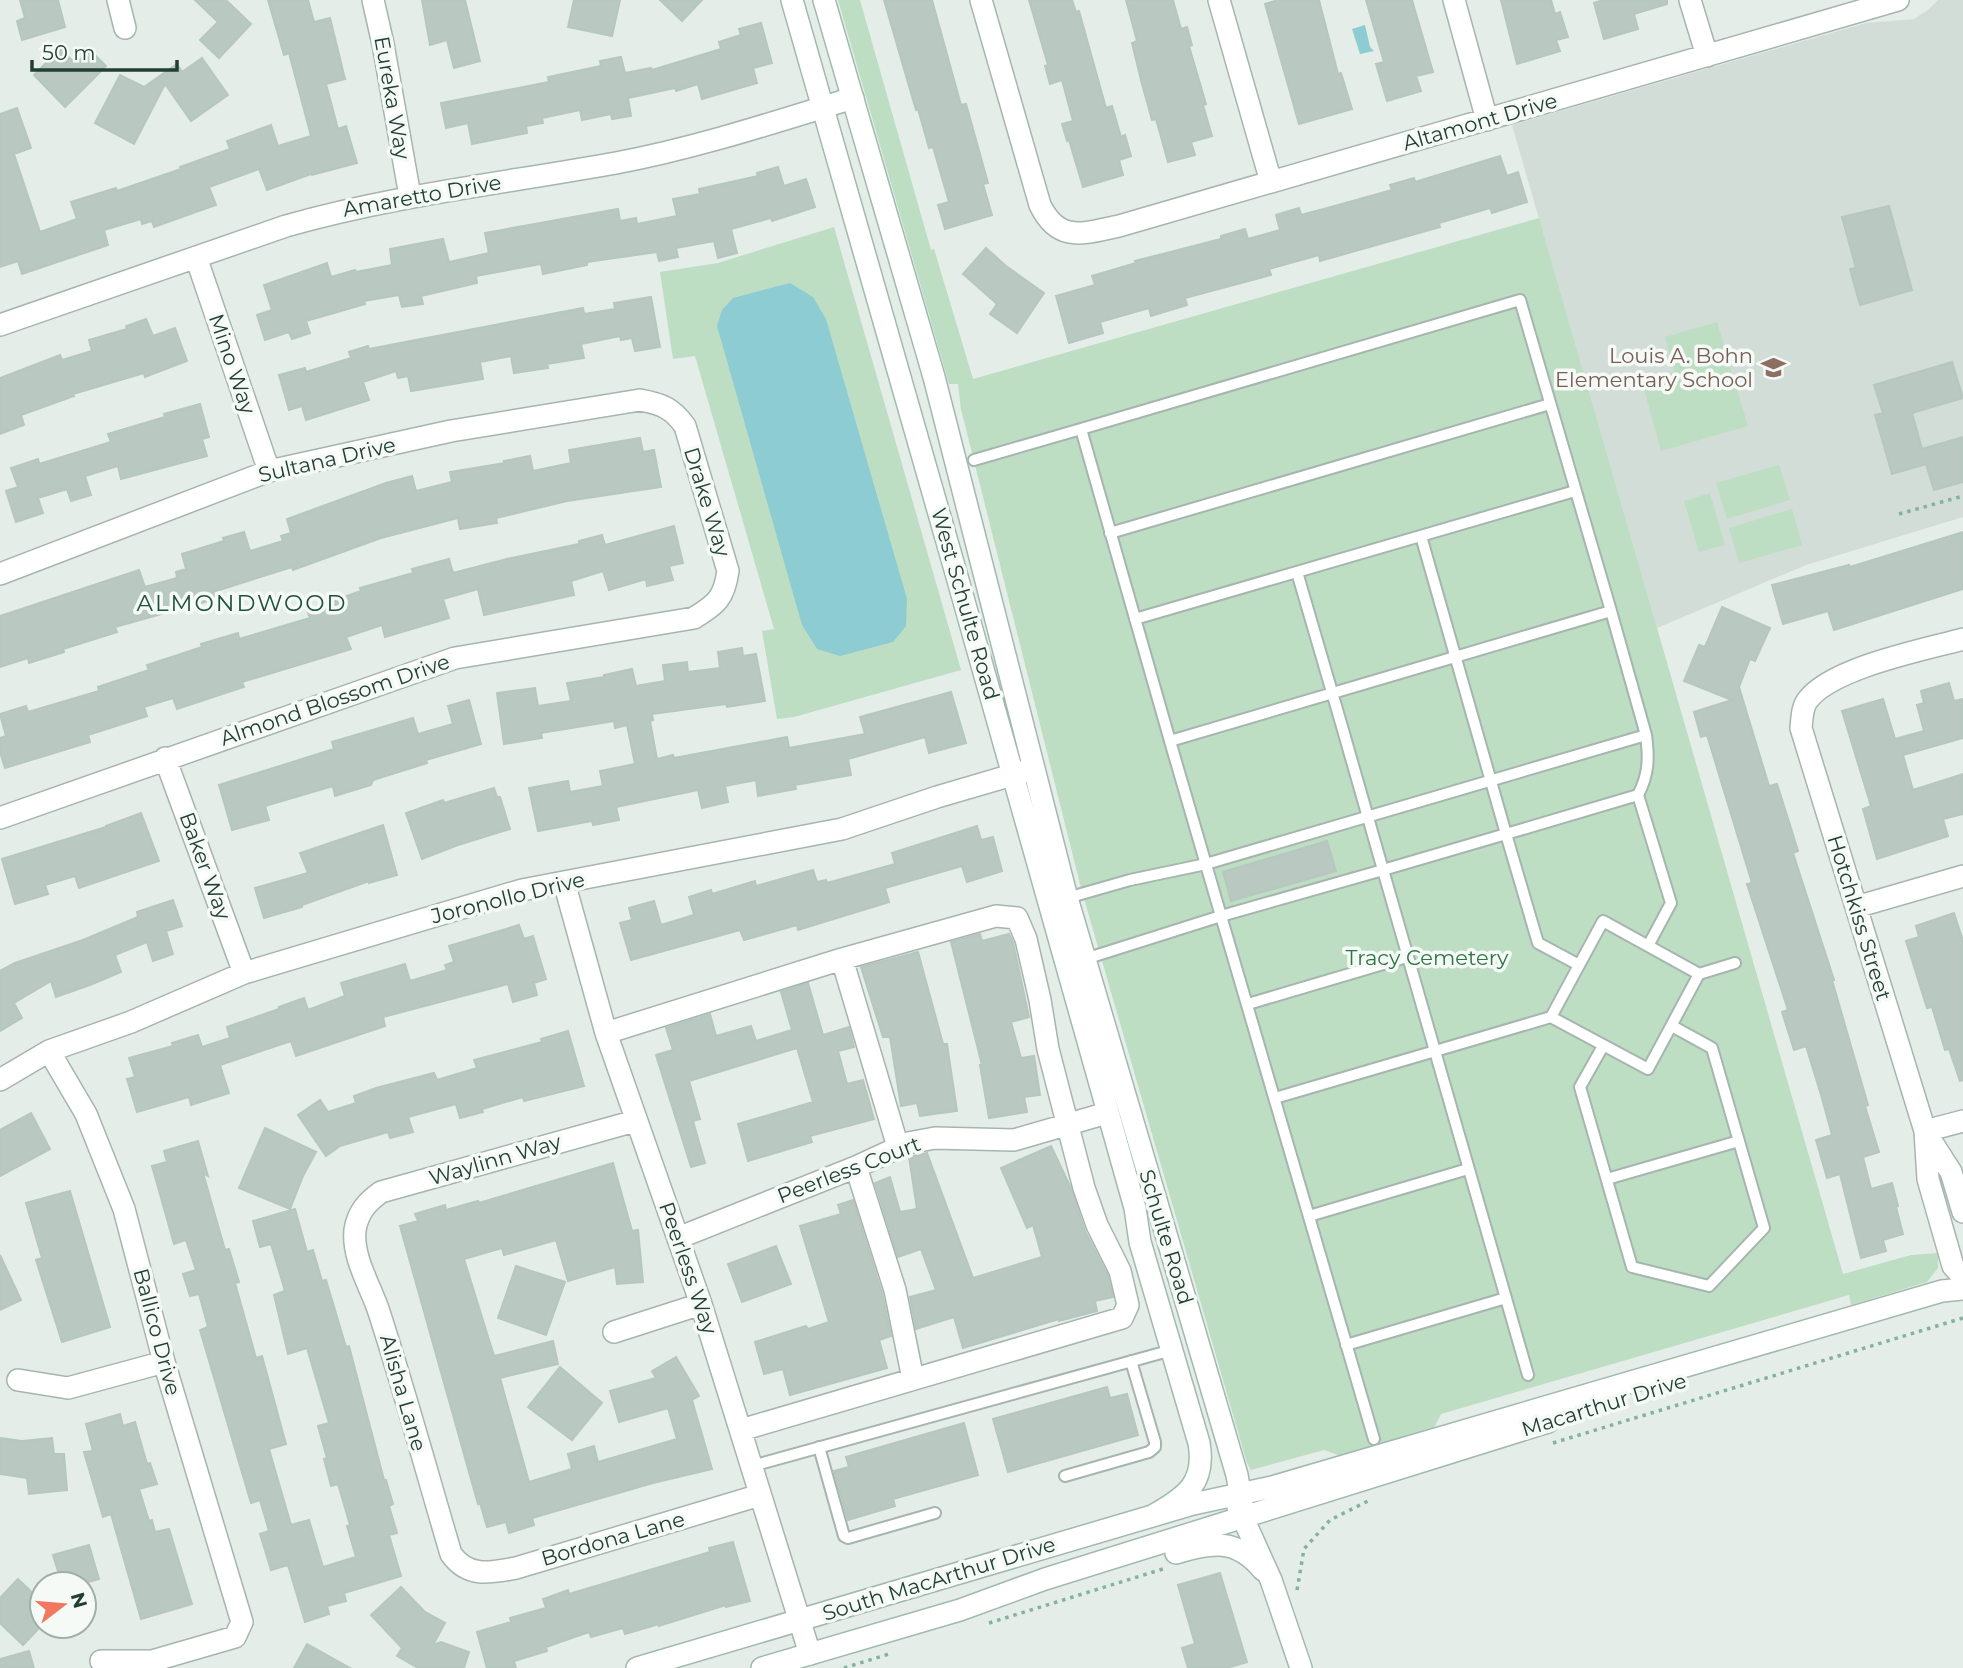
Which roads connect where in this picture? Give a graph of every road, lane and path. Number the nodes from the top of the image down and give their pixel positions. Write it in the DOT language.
graph roads {
  1 [pos="118,0"];
  2 [pos="373,0"];
  3 [pos="792,0"];
  4 [pos="824,0"];
  5 [pos="981,0"];
  6 [pos="1219,0"];
  7 [pos="1454,0"];
  8 [pos="1690,0"];
  9 [pos="1898,0"];
  10 [pos="125,28"];
  11 [pos="1707,56"];
  12 [pos="853,98"];
  13 [pos="823,107"];
  14 [pos="1488,120"];
  15 [pos="1271,182"];
  16 [pos="410,197"];
  17 [pos="196,257"];
  18 [pos="0,325"];
  19 [pos="1550,404"];
  20 [pos="667,407"];
  21 [pos="1081,429"];
  22 [pos="974,460"];
  23 [pos="269,471"];
  24 [pos="1576,491"];
  25 [pos="1963,496"];
  26 [pos="1899,514"];
  27 [pos="1110,533"];
  28 [pos="1421,536"];
  29 [pos="1297,572"];
  30 [pos="0,574"];
  31 [pos="1611,611"];
  32 [pos="1135,619"];
  33 [pos="680,620"];
  34 [pos="1963,639"];
  35 [pos="1456,657"];
  36 [pos="1332,693"];
  37 [pos="1646,735"];
  38 [pos="1170,741"];
  39 [pos="165,758"];
  40 [pos="1023,772"];
  41 [pos="1492,780"];
  42 [pos="1638,794"];
  43 [pos="1368,816"];
  44 [pos="0,818"];
  45 [pos="1506,834"];
  46 [pos="1206,864"];
  47 [pos="1382,870"];
  48 [pos="1963,876"];
  49 [pos="564,882"];
  50 [pos="1067,898"];
  51 [pos="1856,908"];
  52 [pos="1221,916"];
  53 [pos="1648,946"];
  54 [pos="1407,957"];
  55 [pos="842,959"];
  56 [pos="1085,959"];
  57 [pos="1735,963"];
  58 [pos="1579,965"];
  59 [pos="244,973"];
  60 [pos="1699,974"];
  61 [pos="1248,1004"];
  62 [pos="1551,1017"];
  63 [pos="1671,1026"];
  64 [pos="606,1033"];
  65 [pos="1603,1046"];
  66 [pos="49,1051"];
  67 [pos="1435,1051"];
  68 [pos="0,1080"];
  69 [pos="1275,1098"];
  70 [pos="1107,1113"];
  71 [pos="635,1121"];
  72 [pos="1963,1121"];
  73 [pos="1069,1126"];
  74 [pos="1925,1131"];
  75 [pos="1739,1141"];
  76 [pos="898,1147"];
  77 [pos="856,1167"];
  78 [pos="1468,1169"];
  79 [pos="1606,1179"];
  80 [pos="1135,1208"];
  81 [pos="361,1211"];
  82 [pos="1963,1212"];
  83 [pos="1309,1216"];
  84 [pos="678,1237"];
  85 [pos="1963,1277"];
  86 [pos="1963,1291"];
  87 [pos="1506,1298"];
  88 [pos="701,1304"];
  89 [pos="1963,1318"];
  90 [pos="614,1332"];
  91 [pos="1346,1345"];
  92 [pos="1172,1350"];
  93 [pos="1131,1361"];
  94 [pos="164,1362"];
  95 [pos="1528,1375"];
  96 [pos="913,1379"];
  97 [pos="18,1380"];
  98 [pos="741,1430"];
  99 [pos="1374,1439"];
  100 [pos="1551,1444"];
  101 [pos="819,1447"];
  102 [pos="752,1466"];
  103 [pos="1065,1476"];
  104 [pos="760,1495"];
  105 [pos="1236,1495"];
  106 [pos="1378,1496"];
  107 [pos="935,1513"];
  108 [pos="1154,1516"];
  109 [pos="1244,1516"];
  110 [pos="1169,1567"];
  111 [pos="1079,1568"];
  112 [pos="466,1569"];
  113 [pos="1271,1580"];
  114 [pos="1297,1590"];
  115 [pos="800,1620"];
  116 [pos="979,1626"];
  117 [pos="897,1651"];
  118 [pos="810,1654"];
  119 [pos="101,1661"];
  120 [pos="638,1668"];
  121 [pos="762,1668"];
  122 [pos="844,1668"];
  123 [pos="1301,1668"];
  1 -- 10 [label="street"];
  2 -- 16 [label="street, Eureka Way"];
  3 -- 13 [label="street, West Schulte Road"];
  4 -- 12 [label="street, West Schulte Road"];
  5 -- 15 [label="street, Altamont Drive"];
  6 -- 15 [label="street"];
  7 -- 14 [label="street"];
  8 -- 11 [label="street"];
  9 -- 11 [label="street, Altamont Drive"];
  11 -- 14 [label="street, Altamont Drive"];
  12 -- 13 [label="street, Amaretto Drive"];
  12 -- 40 [label="street, West Schulte Road"];
  13 -- 16 [label="street, Amaretto Drive"];
  13 -- 40 [label="street, West Schulte Road"];
  14 -- 15 [label="street, Altamont Drive"];
  16 -- 17 [label="street, Amaretto Drive"];
  17 -- 18 [label="street, Amaretto Drive"];
  17 -- 23 [label="street, Mino Way"];
  19 -- 21 [label="lane"];
  19 -- 24 [label="lane"];
  19 -- 27 [label="lane"];
  20 -- 23 [label="street, Sultana Drive"];
  20 -- 33 [label="street, Drake Way"];
  21 -- 22 [label="lane"];
  21 -- 27 [label="lane"];
  23 -- 30 [label="street, Sultana Drive"];
  24 -- 28 [label="lane"];
  24 -- 31 [label="lane"];
  25 -- 26 [label="path"];
  27 -- 32 [label="lane"];
  28 -- 29 [label="lane"];
  28 -- 35 [label="lane"];
  29 -- 32 [label="lane"];
  29 -- 36 [label="lane"];
  31 -- 35 [label="lane"];
  31 -- 37 [label="lane"];
  32 -- 38 [label="lane"];
  33 -- 39 [label="street, Almond Blossom Drive"];
  34 -- 51 [label="street, Hotchkiss Street"];
  35 -- 36 [label="lane"];
  35 -- 41 [label="lane"];
  36 -- 38 [label="lane"];
  36 -- 43 [label="lane"];
  37 -- 41 [label="lane"];
  37 -- 42 [label="lane"];
  38 -- 46 [label="lane"];
  39 -- 44 [label="street, Almond Blossom Drive"];
  39 -- 59 [label="street, Baker Way"];
  40 -- 49 [label="street, Joronollo Drive"];
  40 -- 50 [label="street, West Schulte Road"];
  40 -- 70 [label="street, West Schulte Road"];
  41 -- 43 [label="lane"];
  41 -- 45 [label="lane"];
  42 -- 45 [label="lane"];
  42 -- 53 [label="lane"];
  43 -- 46 [label="lane"];
  43 -- 47 [label="lane"];
  45 -- 47 [label="lane"];
  45 -- 58 [label="lane"];
  46 -- 50 [label="lane"];
  46 -- 52 [label="lane"];
  47 -- 52 [label="lane"];
  47 -- 54 [label="lane"];
  48 -- 51 [label="street"];
  49 -- 59 [label="street, Joronollo Drive"];
  49 -- 64 [label="street, Peerless Way"];
  50 -- 56 [label="street, West Schulte Road"];
  51 -- 74 [label="street, Hotchkiss Street"];
  52 -- 56 [label="lane"];
  52 -- 61 [label="lane"];
  53 -- 58 [label="lane"];
  53 -- 60 [label="lane"];
  54 -- 61 [label="lane"];
  54 -- 67 [label="lane"];
  55 -- 64 [label="street"];
  55 -- 73 [label="street"];
  55 -- 76 [label="street"];
  56 -- 105 [label="street, Schulte Road"];
  57 -- 60 [label="lane"];
  58 -- 62 [label="lane"];
  59 -- 66 [label="street, Joronollo Drive"];
  60 -- 63 [label="lane"];
  61 -- 69 [label="lane"];
  62 -- 65 [label="lane"];
  62 -- 67 [label="lane"];
  63 -- 65 [label="lane"];
  63 -- 75 [label="lane"];
  64 -- 71 [label="street, Peerless Way"];
  65 -- 79 [label="lane"];
  66 -- 68 [label="street, Joronollo Drive"];
  66 -- 94 [label="street, Ballico Drive"];
  67 -- 69 [label="lane"];
  67 -- 78 [label="lane"];
  69 -- 83 [label="lane"];
  70 -- 73 [label="street, Peerless Court"];
  70 -- 80 [label="street, West Schulte Road"];
  71 -- 81 [label="street, Waylinn Way"];
  71 -- 84 [label="street, Peerless Way"];
  72 -- 74 [label="street"];
  73 -- 76 [label="street, Peerless Court"];
  73 -- 96 [label="street"];
  74 -- 82 [label="street, Hotchkiss Street"];
  74 -- 85 [label="street, Hotchkiss Street"];
  75 -- 79 [label="lane"];
  75 -- 79 [label="lane"];
  76 -- 77 [label="street, Peerless Court"];
  77 -- 84 [label="street, Peerless Court"];
  77 -- 96 [label="street"];
  78 -- 83 [label="lane"];
  78 -- 87 [label="lane"];
  80 -- 92 [label="street"];
  80 -- 105 [label="street, Schulte Road"];
  81 -- 112 [label="street, Alisha Lane"];
  83 -- 91 [label="lane"];
  84 -- 88 [label="street, Peerless Way"];
  86 -- 105 [label="street, Macarthur Drive"];
  86 -- 109 [label="street, Macarthur Drive"];
  87 -- 91 [label="lane"];
  87 -- 95 [label="lane"];
  88 -- 90 [label="street"];
  88 -- 98 [label="street, Peerless Way"];
  89 -- 100 [label="path"];
  91 -- 99 [label="lane"];
  92 -- 93 [label="lane"];
  92 -- 108 [label="street"];
  93 -- 101 [label="lane"];
  93 -- 103 [label="lane"];
  94 -- 97 [label="street"];
  94 -- 119 [label="street, Ballico Drive"];
  96 -- 98 [label="street"];
  98 -- 102 [label="street, Peerless Way"];
  101 -- 102 [label="lane"];
  101 -- 107 [label="lane"];
  102 -- 104 [label="street, Peerless Way"];
  104 -- 112 [label="street, Bordona Lane"];
  104 -- 115 [label="street, Peerless Way"];
  105 -- 108 [label="street, South MacArthur Drive"];
  105 -- 109 [label="street, Schulte Road"];
  106 -- 114 [label="path"];
  108 -- 115 [label="street, South MacArthur Drive"];
  109 -- 111 [label="street, South MacArthur Drive"];
  109 -- 113 [label="street, Schulte Road"];
  110 -- 116 [label="path"];
  111 -- 113 [label="street"];
  111 -- 118 [label="street, South MacArthur Drive"];
  113 -- 123 [label="street, Schulte Road"];
  115 -- 118 [label="street, Peerless Way"];
  115 -- 120 [label="street, South MacArthur Drive"];
  117 -- 122 [label="path"];
  118 -- 121 [label="street, South MacArthur Drive"];
}
